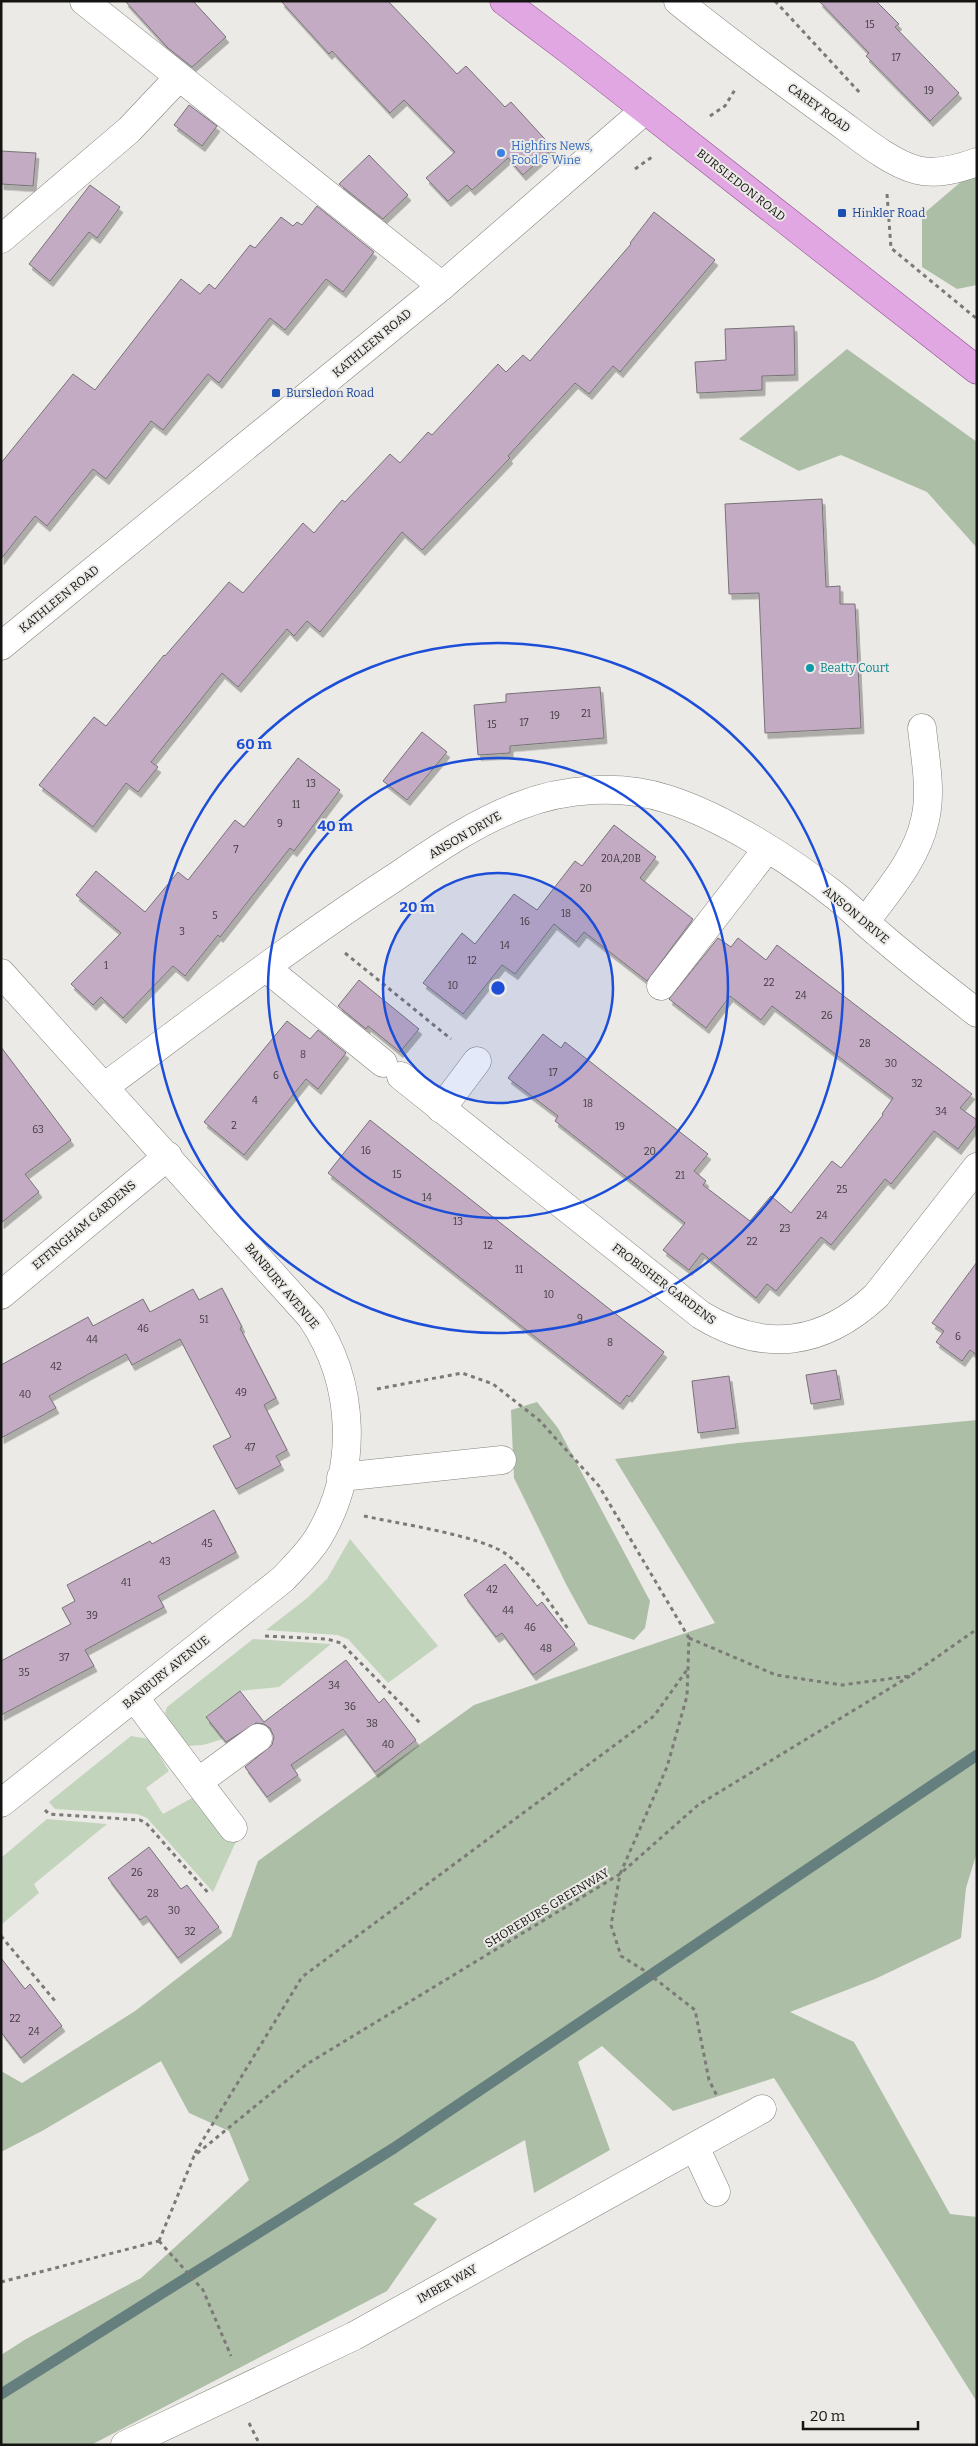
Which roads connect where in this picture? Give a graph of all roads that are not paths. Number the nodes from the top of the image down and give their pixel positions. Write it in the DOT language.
graph roads {
  1 [pos="84,1"];
  2 [pos="504,1"];
  3 [pos="678,1"];
  4 [pos="179,77"];
  5 [pos="644,110"];
  6 [pos="977,162"];
  7 [pos="1,239"];
  8 [pos="442,286"];
  9 [pos="977,370"];
  10 [pos="1,646"];
  11 [pos="922,728"];
  12 [pos="767,849"];
  13 [pos="865,922"];
  14 [pos="266,968"];
  15 [pos="1,973"];
  16 [pos="661,986"];
  17 [pos="977,1013"];
  18 [pos="477,1061"];
  19 [pos="104,1087"];
  20 [pos="441,1109"];
  21 [pos="168,1156"];
  22 [pos="977,1167"];
  23 [pos="1,1295"];
  24 [pos="502,1460"];
  25 [pos="341,1477"];
  26 [pos="134,1697"];
  27 [pos="258,1738"];
  28 [pos="198,1782"];
  29 [pos="1,1802"];
  30 [pos="233,1828"];
  31 [pos="762,2109"];
  32 [pos="695,2147"];
  33 [pos="716,2192"];
  34 [pos="125,2445"];
  1 -- 4 [label="street"];
  2 -- 5 [label="main road, BURSLEDON ROAD"];
  3 -- 6 [label="street, CAREY ROAD"];
  4 -- 7 [label="street"];
  4 -- 8 [label="street"];
  5 -- 8 [label="street, KATHLEEN ROAD"];
  5 -- 9 [label="main road, BURSLEDON ROAD"];
  8 -- 10 [label="street, KATHLEEN ROAD"];
  11 -- 13 [label="street"];
  12 -- 13 [label="street, ANSON DRIVE"];
  12 -- 14 [label="street, ANSON DRIVE"];
  12 -- 16 [label="street"];
  13 -- 17 [label="street, ANSON DRIVE"];
  14 -- 19 [label="street, ANSON DRIVE"];
  14 -- 20 [label="street, FROBISHER GARDENS"];
  15 -- 19 [label="street, BANBURY AVENUE"];
  18 -- 20 [label="street"];
  19 -- 21 [label="street, BANBURY AVENUE"];
  20 -- 22 [label="street, FROBISHER GARDENS"];
  21 -- 23 [label="street, EFFINGHAM GARDENS"];
  21 -- 25 [label="street, BANBURY AVENUE"];
  24 -- 25 [label="street"];
  25 -- 26 [label="street, BANBURY AVENUE"];
  26 -- 28 [label="street"];
  26 -- 29 [label="street, BANBURY AVENUE"];
  27 -- 28 [label="street"];
  28 -- 30 [label="street"];
  31 -- 32 [label="street, IMBER WAY"];
  32 -- 33 [label="street"];
  32 -- 34 [label="street, IMBER WAY"];
}
